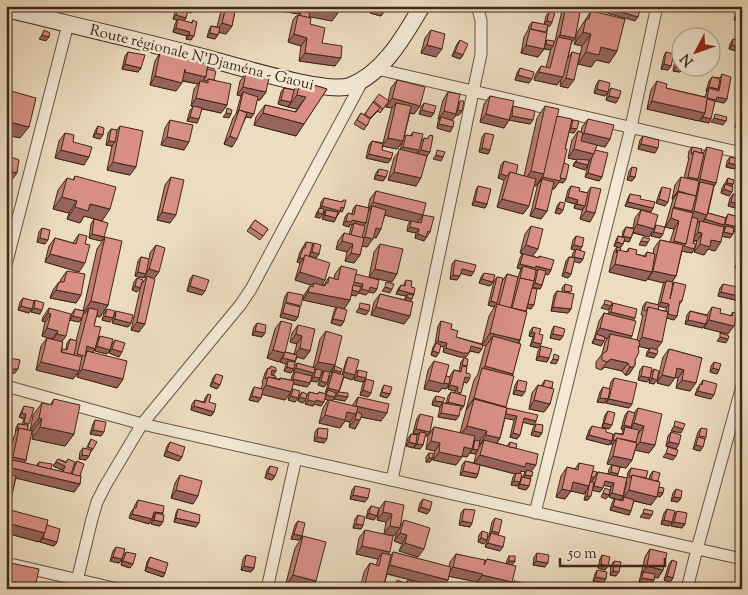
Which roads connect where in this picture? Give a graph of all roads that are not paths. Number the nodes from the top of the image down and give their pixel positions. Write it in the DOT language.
graph roads {
  1 [pos="422,6"];
  2 [pos="477,6"];
  3 [pos="658,6"];
  4 [pos="6,9"];
  5 [pos="68,24"];
  6 [pos="377,69"];
  7 [pos="363,80"];
  8 [pos="474,91"];
  9 [pos="631,127"];
  10 [pos="742,153"];
  11 [pos="6,265"];
  12 [pos="6,386"];
  13 [pos="741,394"];
  14 [pos="142,424"];
  15 [pos="296,458"];
  16 [pos="392,480"];
  17 [pos="535,513"];
  18 [pos="697,549"];
  19 [pos="742,559"];
  20 [pos="6,563"];
  21 [pos="76,585"];
  22 [pos="118,589"];
  23 [pos="267,589"];
  24 [pos="687,589"];
  1 -- 6 [label="street, Route régionale N'Djaména - Gaoui"];
  2 -- 8 [label="street"];
  3 -- 9 [label="street"];
  4 -- 5 [label="street, Route régionale N'Djaména - Gaoui"];
  5 -- 7 [label="street, Route régionale N'Djaména - Gaoui"];
  5 -- 11 [label="street"];
  6 -- 7 [label="street, Route régionale N'Djaména - Gaoui"];
  6 -- 8 [label="street"];
  7 -- 14 [label="street"];
  8 -- 9 [label="street"];
  8 -- 16 [label="street"];
  9 -- 10 [label="street"];
  9 -- 17 [label="street"];
  12 -- 14 [label="street"];
  13 -- 18 [label="street"];
  14 -- 15 [label="street"];
  14 -- 21 [label="street"];
  15 -- 16 [label="street"];
  15 -- 23 [label="street"];
  16 -- 17 [label="street"];
  17 -- 18 [label="street"];
  18 -- 19 [label="street"];
  18 -- 24 [label="street"];
  20 -- 21 [label="street"];
  21 -- 22 [label="street"];
}
